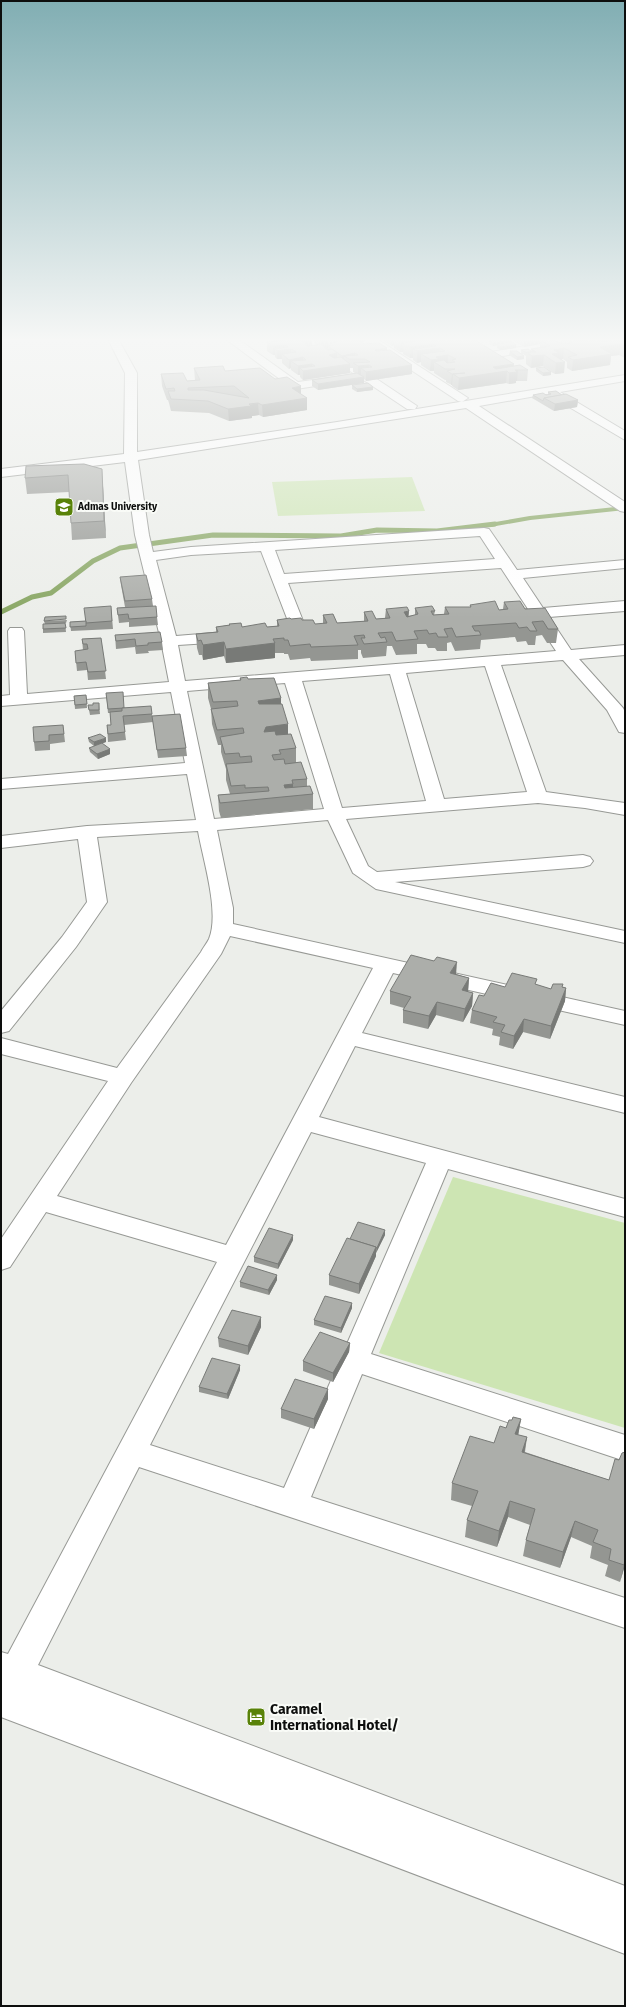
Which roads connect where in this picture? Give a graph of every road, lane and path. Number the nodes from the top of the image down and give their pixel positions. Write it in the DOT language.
graph roads {
  1 [pos="131,431"];
  2 [pos="277,431"];
  3 [pos="509,431"];
  4 [pos="616,431"];
  5 [pos="625,436"];
  6 [pos="131,453"];
  7 [pos="1,464"];
  8 [pos="1,473"];
  9 [pos="625,508"];
  10 [pos="266,546"];
  11 [pos="146,556"];
  12 [pos="625,564"];
  13 [pos="509,569"];
  14 [pos="279,579"];
  15 [pos="625,606"];
  16 [pos="538,613"];
  17 [pos="508,615"];
  18 [pos="16,630"];
  19 [pos="299,631"];
  20 [pos="238,636"];
  21 [pos="168,641"];
  22 [pos="625,650"];
  23 [pos="567,655"];
  24 [pos="491,661"];
  25 [pos="397,669"];
  26 [pos="292,677"];
  27 [pos="178,687"];
  28 [pos="19,699"];
  29 [pos="1,701"];
  30 [pos="620,707"];
  31 [pos="625,728"];
  32 [pos="194,768"];
  33 [pos="1,784"];
  34 [pos="538,796"];
  35 [pos="436,805"];
  36 [pos="625,809"];
  37 [pos="335,815"];
  38 [pos="207,825"];
  39 [pos="87,832"];
  40 [pos="1,842"];
  41 [pos="583,861"];
  42 [pos="372,878"];
  43 [pos="222,928"];
  44 [pos="625,937"];
  45 [pos="386,965"];
  46 [pos="625,1018"];
  47 [pos="1,1026"];
  48 [pos="349,1037"];
  49 [pos="1,1046"];
  50 [pos="123,1077"];
  51 [pos="625,1106"];
  52 [pos="306,1122"];
  53 [pos="442,1158"];
  54 [pos="41,1201"];
  55 [pos="625,1208"];
  56 [pos="233,1257"];
  57 [pos="1,1260"];
  58 [pos="354,1360"];
  59 [pos="625,1448"];
  60 [pos="131,1452"];
  61 [pos="292,1505"];
  62 [pos="625,1613"];
  63 [pos="5,1685"];
  64 [pos="625,1905"];
  65 [pos="625,1935"];
  1 -- 6 [label="street"];
  2 -- 6 [label="street"];
  3 -- 9 [label="street"];
  4 -- 5 [label="street"];
  6 -- 7 [label="street"];
  6 -- 8 [label="street"];
  6 -- 11 [label="street"];
  10 -- 11 [label="street"];
  10 -- 13 [label="street"];
  10 -- 14 [label="street"];
  11 -- 21 [label="street"];
  12 -- 13 [label="street"];
  13 -- 14 [label="street"];
  13 -- 16 [label="street"];
  14 -- 19 [label="street"];
  15 -- 16 [label="street"];
  16 -- 17 [label="street"];
  16 -- 23 [label="street"];
  18 -- 28 [label="street"];
  20 -- 21 [label="street"];
  21 -- 27 [label="street"];
  22 -- 23 [label="street"];
  23 -- 24 [label="street"];
  23 -- 30 [label="street"];
  24 -- 25 [label="street"];
  24 -- 34 [label="street"];
  25 -- 26 [label="street"];
  25 -- 35 [label="street"];
  26 -- 27 [label="street"];
  26 -- 37 [label="street"];
  27 -- 28 [label="street"];
  27 -- 32 [label="street"];
  28 -- 29 [label="street"];
  30 -- 31 [label="street"];
  32 -- 33 [label="street"];
  32 -- 38 [label="street"];
  34 -- 35 [label="street"];
  34 -- 36 [label="street"];
  35 -- 37 [label="street"];
  37 -- 38 [label="street"];
  37 -- 42 [label="street"];
  38 -- 39 [label="street"];
  38 -- 43 [label="street"];
  39 -- 40 [label="street"];
  39 -- 47 [label="street"];
  41 -- 42 [label="street"];
  42 -- 44 [label="street"];
  43 -- 45 [label="street"];
  43 -- 50 [label="street"];
  45 -- 46 [label="street"];
  45 -- 48 [label="street"];
  48 -- 51 [label="street"];
  48 -- 52 [label="street"];
  49 -- 50 [label="street"];
  50 -- 54 [label="street"];
  52 -- 53 [label="street"];
  52 -- 56 [label="street"];
  53 -- 55 [label="street"];
  53 -- 58 [label="street"];
  54 -- 56 [label="street"];
  54 -- 57 [label="street"];
  56 -- 60 [label="street"];
  58 -- 59 [label="street"];
  58 -- 61 [label="street"];
  60 -- 61 [label="street"];
  60 -- 63 [label="street"];
  61 -- 62 [label="street"];
  63 -- 64 [label="street"];
  63 -- 65 [label="street"];
}
